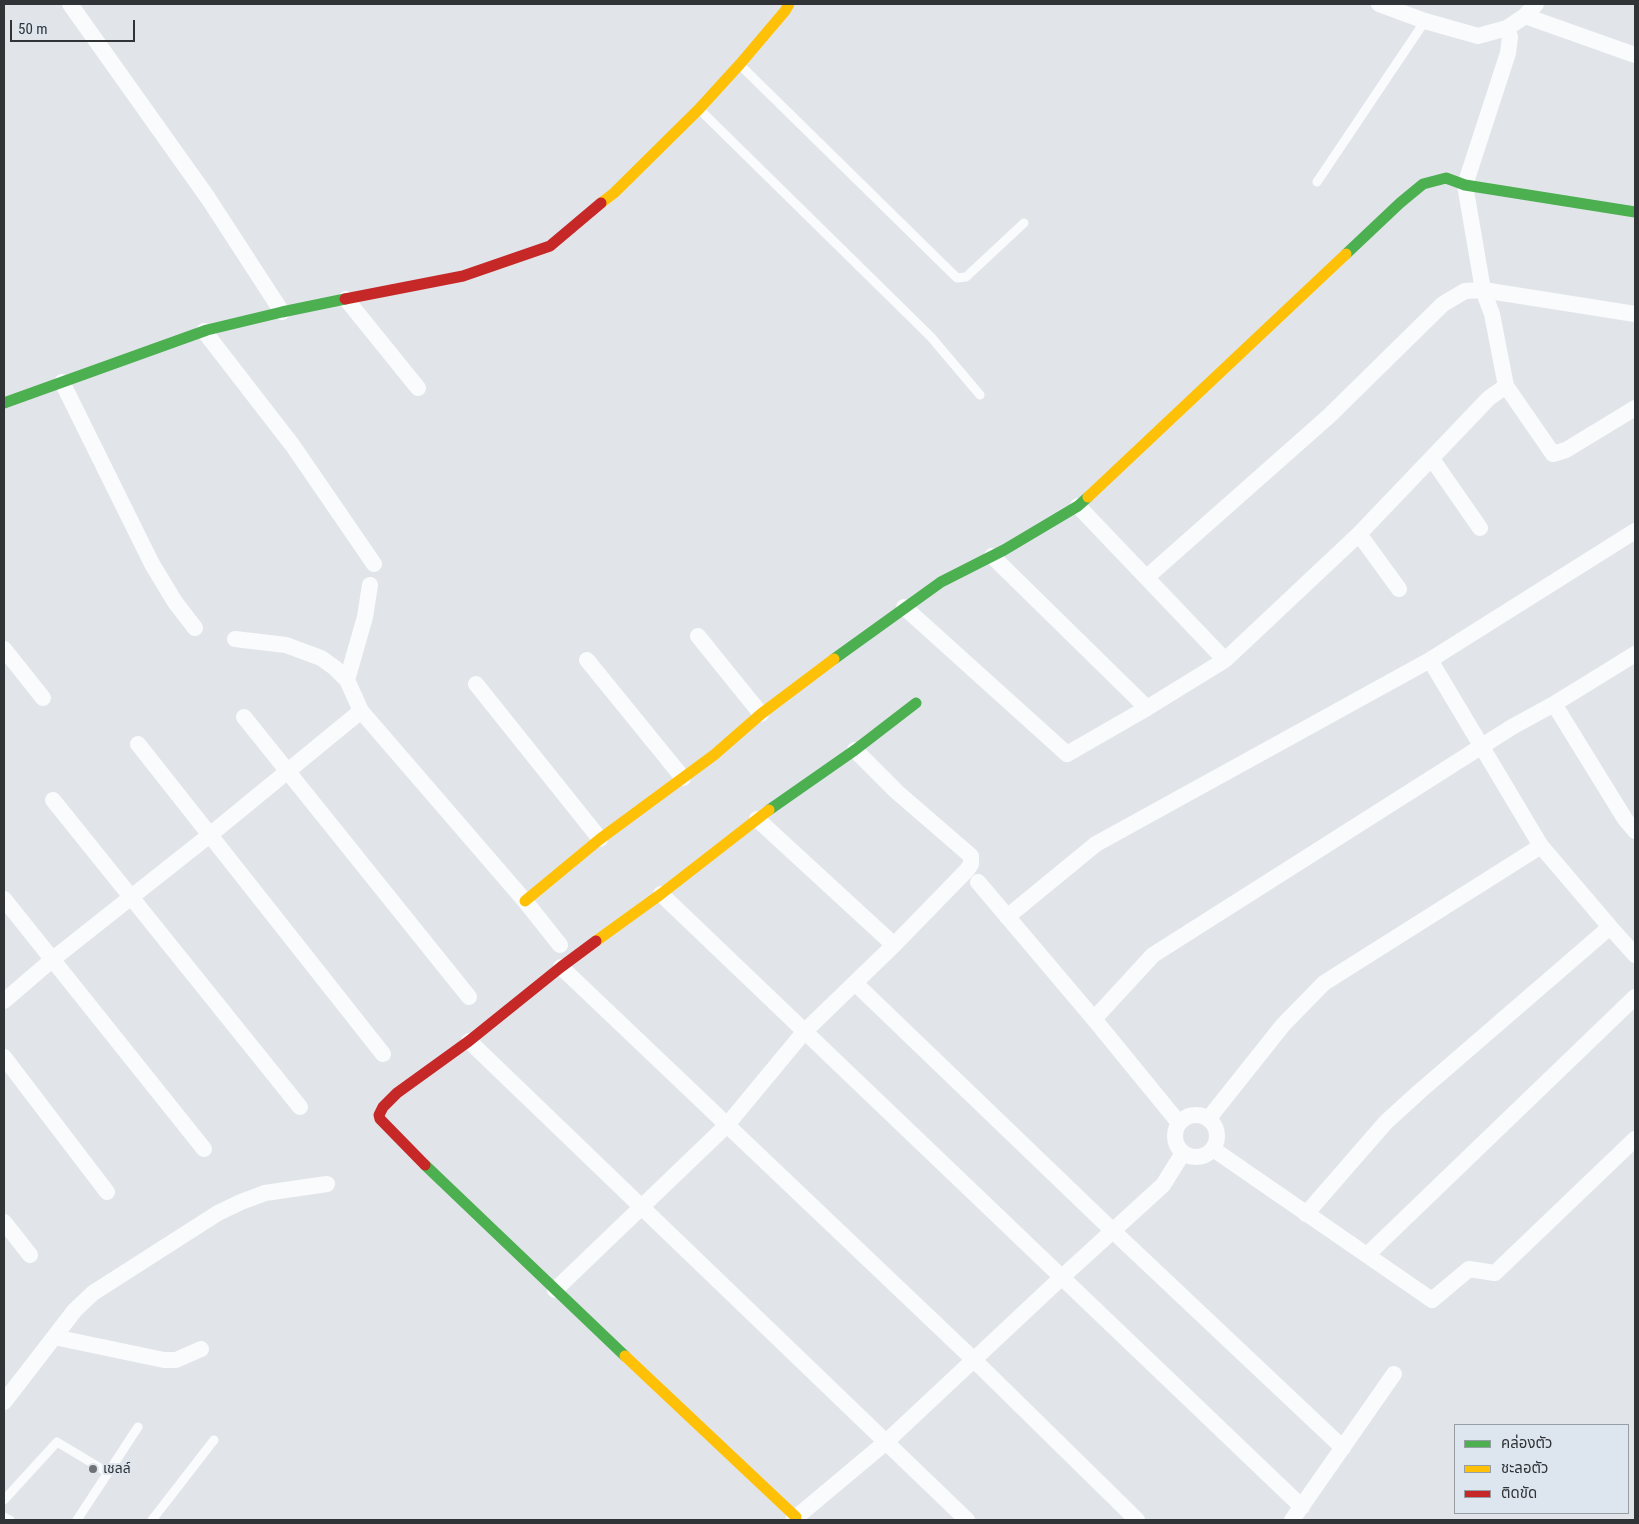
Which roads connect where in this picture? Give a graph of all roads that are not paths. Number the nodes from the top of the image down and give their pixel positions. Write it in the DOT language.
graph roads {
  1 [pos="70,4"];
  2 [pos="789,4"];
  3 [pos="1379,4"];
  4 [pos="1530,10"];
  5 [pos="1425,20"];
  6 [pos="1507,28"];
  7 [pos="1635,56"];
  8 [pos="740,64"];
  9 [pos="699,109"];
  10 [pos="1317,182"];
  11 [pos="1465,185"];
  12 [pos="1635,212"];
  13 [pos="1024,223"];
  14 [pos="1483,290"];
  15 [pos="346,299"];
  16 [pos="282,312"];
  17 [pos="1635,314"];
  18 [pos="204,331"];
  19 [pos="62,382"];
  20 [pos="1506,386"];
  21 [pos="418,388"];
  22 [pos="980,395"];
  23 [pos="4,403"];
  24 [pos="1635,408"];
  25 [pos="1432,458"];
  26 [pos="1078,506"];
  27 [pos="1480,528"];
  28 [pos="1635,531"];
  29 [pos="1359,534"];
  30 [pos="992,556"];
  31 [pos="374,564"];
  32 [pos="1147,577"];
  33 [pos="370,585"];
  34 [pos="1398,589"];
  35 [pos="904,607"];
  36 [pos="194,628"];
  37 [pos="698,636"];
  38 [pos="236,639"];
  39 [pos="4,649"];
  40 [pos="1635,654"];
  41 [pos="587,660"];
  42 [pos="1225,660"];
  43 [pos="1430,660"];
  44 [pos="347,680"];
  45 [pos="476,684"];
  46 [pos="43,698"];
  47 [pos="916,704"];
  48 [pos="1554,704"];
  49 [pos="1147,708"];
  50 [pos="361,710"];
  51 [pos="761,714"];
  52 [pos="244,717"];
  53 [pos="138,744"];
  54 [pos="1481,748"];
  55 [pos="855,750"];
  56 [pos="288,772"];
  57 [pos="683,778"];
  58 [pos="53,800"];
  59 [pos="756,818"];
  60 [pos="1632,820"];
  61 [pos="211,834"];
  62 [pos="600,839"];
  63 [pos="1541,846"];
  64 [pos="978,882"];
  65 [pos="661,894"];
  66 [pos="132,897"];
  67 [pos="4,899"];
  68 [pos="525,901"];
  69 [pos="1007,917"];
  70 [pos="1610,927"];
  71 [pos="894,945"];
  72 [pos="560,946"];
  73 [pos="1635,955"];
  74 [pos="53,959"];
  75 [pos="561,967"];
  76 [pos="855,983"];
  77 [pos="469,996"];
  78 [pos="1635,997"];
  79 [pos="4,1001"];
  80 [pos="1094,1019"];
  81 [pos="804,1032"];
  82 [pos="468,1041"];
  83 [pos="383,1054"];
  84 [pos="4,1057"];
  85 [pos="300,1107"];
  86 [pos="1209,1118"];
  87 [pos="1179,1123"];
  88 [pos="727,1125"];
  89 [pos="1635,1139"];
  90 [pos="204,1149"];
  91 [pos="1213,1149"];
  92 [pos="1183,1153"];
  93 [pos="327,1184"];
  94 [pos="107,1192"];
  95 [pos="641,1207"];
  96 [pos="1306,1214"];
  97 [pos="4,1222"];
  98 [pos="1113,1231"];
  99 [pos="30,1255"];
  100 [pos="1367,1255"];
  101 [pos="1061,1278"];
  102 [pos="555,1290"];
  103 [pos="54,1338"];
  104 [pos="201,1349"];
  105 [pos="974,1359"];
  106 [pos="1394,1374"];
  107 [pos="4,1402"];
  108 [pos="138,1427"];
  109 [pos="214,1440"];
  110 [pos="886,1442"];
  111 [pos="1343,1448"];
  112 [pos="107,1472"];
  113 [pos="4,1500"];
  114 [pos="1297,1514"];
  115 [pos="4,1516"];
  116 [pos="796,1519"];
  117 [pos="10,1520"];
  118 [pos="77,1520"];
  119 [pos="152,1520"];
  120 [pos="967,1520"];
  121 [pos="1137,1520"];
  1 -- 16 [label="street"];
  2 -- 8 [label="street"];
  3 -- 5 [label="street"];
  4 -- 6 [label="street"];
  4 -- 7 [label="street"];
  5 -- 6 [label="street"];
  5 -- 10 [label="lane"];
  6 -- 11 [label="street"];
  8 -- 9 [label="street"];
  8 -- 13 [label="lane"];
  9 -- 15 [label="street"];
  9 -- 22 [label="lane"];
  11 -- 12 [label="street"];
  11 -- 14 [label="street"];
  11 -- 26 [label="street"];
  14 -- 17 [label="street"];
  14 -- 20 [label="street"];
  14 -- 32 [label="street"];
  15 -- 16 [label="street"];
  15 -- 21 [label="street"];
  16 -- 18 [label="street"];
  18 -- 19 [label="street"];
  18 -- 31 [label="street"];
  19 -- 23 [label="street"];
  19 -- 36 [label="street"];
  20 -- 24 [label="street"];
  20 -- 25 [label="street"];
  25 -- 27 [label="street"];
  25 -- 29 [label="street"];
  26 -- 30 [label="street"];
  26 -- 32 [label="street"];
  28 -- 43 [label="street"];
  29 -- 34 [label="street"];
  29 -- 42 [label="street"];
  30 -- 35 [label="street"];
  30 -- 49 [label="street"];
  32 -- 42 [label="street"];
  33 -- 44 [label="street"];
  35 -- 49 [label="street"];
  35 -- 51 [label="street"];
  37 -- 51 [label="street"];
  38 -- 44 [label="street"];
  39 -- 46 [label="street"];
  40 -- 48 [label="street"];
  41 -- 57 [label="street"];
  42 -- 49 [label="street"];
  43 -- 54 [label="street"];
  43 -- 69 [label="street"];
  44 -- 50 [label="street"];
  45 -- 62 [label="street"];
  47 -- 55 [label="street"];
  48 -- 54 [label="street"];
  48 -- 60 [label="street"];
  50 -- 56 [label="street"];
  50 -- 68 [label="street"];
  51 -- 57 [label="street"];
  52 -- 56 [label="street"];
  53 -- 61 [label="street"];
  54 -- 63 [label="street"];
  54 -- 80 [label="street"];
  55 -- 59 [label="street"];
  55 -- 71 [label="street"];
  56 -- 61 [label="street"];
  56 -- 77 [label="street"];
  57 -- 62 [label="street"];
  58 -- 66 [label="street"];
  59 -- 65 [label="street"];
  59 -- 71 [label="street"];
  61 -- 66 [label="street"];
  61 -- 83 [label="street"];
  62 -- 68 [label="street"];
  63 -- 70 [label="street"];
  63 -- 86 [label="street"];
  64 -- 69 [label="street"];
  65 -- 75 [label="street"];
  65 -- 81 [label="street"];
  66 -- 74 [label="street"];
  66 -- 85 [label="street"];
  67 -- 74 [label="street"];
  68 -- 72 [label="street"];
  69 -- 80 [label="street"];
  70 -- 73 [label="street"];
  70 -- 96 [label="street"];
  71 -- 76 [label="street"];
  74 -- 79 [label="street"];
  74 -- 90 [label="street"];
  75 -- 82 [label="street"];
  75 -- 88 [label="street"];
  76 -- 81 [label="street"];
  76 -- 98 [label="street"];
  78 -- 100 [label="street"];
  80 -- 87 [label="street"];
  81 -- 88 [label="street"];
  81 -- 101 [label="street"];
  82 -- 95 [label="street"];
  82 -- 102 [label="street"];
  84 -- 94 [label="street"];
  86 -- 87 [label="street"];
  86 -- 91 [label="street"];
  87 -- 92 [label="street"];
  88 -- 95 [label="street"];
  88 -- 105 [label="street"];
  89 -- 100 [label="street"];
  91 -- 92 [label="street"];
  91 -- 96 [label="street"];
  92 -- 98 [label="street"];
  93 -- 103 [label="street"];
  95 -- 102 [label="street"];
  95 -- 110 [label="street"];
  96 -- 100 [label="street"];
  97 -- 99 [label="street"];
  98 -- 101 [label="street"];
  98 -- 111 [label="street"];
  101 -- 105 [label="street"];
  101 -- 114 [label="street"];
  102 -- 116 [label="street"];
  103 -- 104 [label="street"];
  103 -- 107 [label="street"];
  105 -- 110 [label="street"];
  105 -- 121 [label="street"];
  106 -- 111 [label="street"];
  108 -- 112 [label="lane"];
  109 -- 119 [label="lane"];
  110 -- 116 [label="street"];
  110 -- 120 [label="street"];
  111 -- 114 [label="street"];
  112 -- 113 [label="lane"];
  112 -- 118 [label="lane"];
  115 -- 117 [label="lane"];
}
